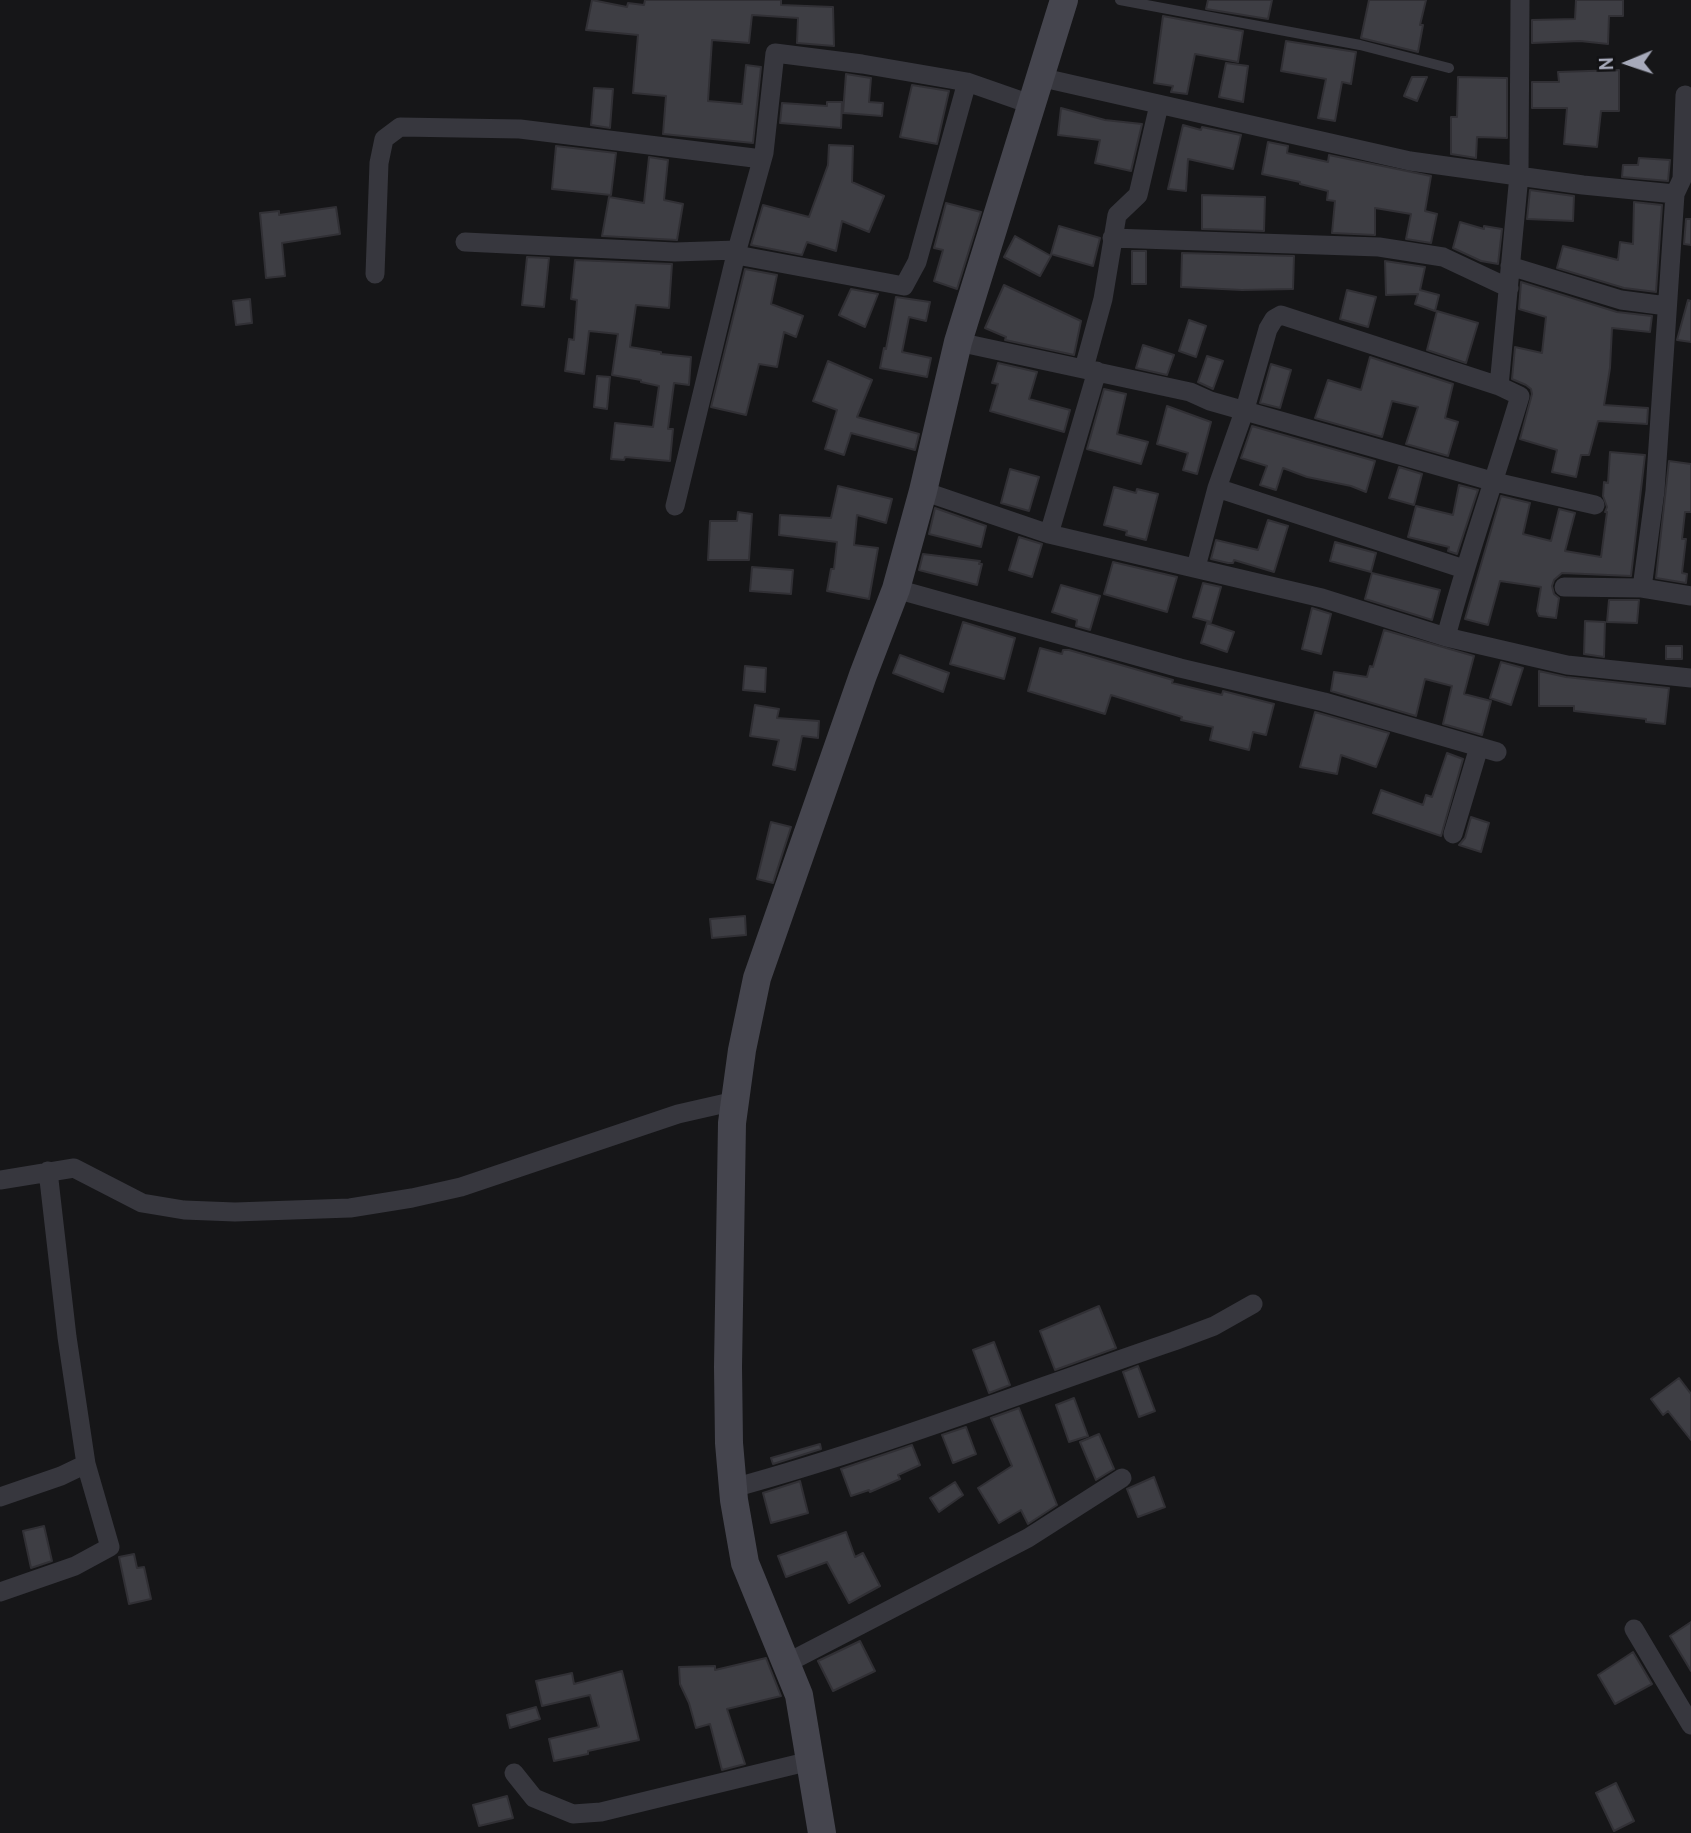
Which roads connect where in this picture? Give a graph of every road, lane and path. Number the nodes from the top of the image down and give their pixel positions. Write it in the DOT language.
graph roads {
  1 [pos="1064,0"];
  2 [pos="1120,0"];
  3 [pos="1520,0"];
  4 [pos="1449,68"];
  5 [pos="1039,77"];
  6 [pos="967,82"];
  7 [pos="1691,99"];
  8 [pos="1030,104"];
  9 [pos="1159,105"];
  10 [pos="762,159"];
  11 [pos="1519,175"];
  12 [pos="1675,194"];
  13 [pos="1112,238"];
  14 [pos="465,242"];
  15 [pos="737,250"];
  16 [pos="1510,265"];
  17 [pos="375,274"];
  18 [pos="1509,288"];
  19 [pos="1667,306"];
  20 [pos="958,342"];
  21 [pos="1091,370"];
  22 [pos="1499,386"];
  23 [pos="1245,409"];
  24 [pos="1495,482"];
  25 [pos="1217,488"];
  26 [pos="923,491"];
  27 [pos="1595,505"];
  28 [pos="675,506"];
  29 [pos="1049,534"];
  30 [pos="1196,567"];
  31 [pos="1464,569"];
  32 [pos="1564,587"];
  33 [pos="1642,588"];
  34 [pos="896,589"];
  35 [pos="1691,596"];
  36 [pos="1446,637"];
  37 [pos="1691,678"];
  38 [pos="1453,834"];
  39 [pos="735,1101"];
  40 [pos="48,1171"];
  41 [pos="0,1180"];
  42 [pos="1253,1304"];
  43 [pos="86,1464"];
  44 [pos="1122,1478"];
  45 [pos="733,1488"];
  46 [pos="0,1497"];
  47 [pos="0,1592"];
  48 [pos="1634,1629"];
  49 [pos="787,1663"];
  50 [pos="1691,1725"];
  51 [pos="810,1761"];
  52 [pos="514,1773"];
  53 [pos="822,1833"];
  1 -- 5 [label="main road"];
  2 -- 4 [label="lane"];
  3 -- 11 [label="street"];
  5 -- 8 [label="main road"];
  5 -- 9 [label="street"];
  6 -- 8 [label="street"];
  6 -- 10 [label="street"];
  6 -- 15 [label="street"];
  7 -- 12 [label="street"];
  8 -- 20 [label="main road"];
  9 -- 11 [label="street"];
  9 -- 13 [label="street"];
  10 -- 15 [label="street"];
  10 -- 17 [label="street"];
  11 -- 12 [label="street"];
  11 -- 16 [label="street"];
  12 -- 19 [label="street"];
  13 -- 18 [label="street"];
  13 -- 21 [label="street"];
  14 -- 15 [label="street"];
  15 -- 28 [label="street"];
  16 -- 18 [label="street"];
  16 -- 19 [label="street"];
  18 -- 22 [label="street"];
  19 -- 33 [label="street"];
  20 -- 21 [label="street"];
  20 -- 26 [label="main road"];
  21 -- 23 [label="street"];
  21 -- 29 [label="street"];
  22 -- 23 [label="street"];
  22 -- 24 [label="street"];
  23 -- 24 [label="street"];
  23 -- 25 [label="street"];
  24 -- 27 [label="street"];
  24 -- 31 [label="street"];
  25 -- 30 [label="street"];
  25 -- 31 [label="street"];
  26 -- 29 [label="street"];
  26 -- 34 [label="main road"];
  29 -- 30 [label="street"];
  30 -- 36 [label="street"];
  31 -- 36 [label="street"];
  32 -- 33 [label="street"];
  33 -- 35 [label="street"];
  34 -- 38 [label="street"];
  34 -- 39 [label="main road"];
  36 -- 37 [label="street"];
  39 -- 40 [label="street"];
  39 -- 45 [label="main road"];
  40 -- 41 [label="street"];
  40 -- 43 [label="street"];
  42 -- 45 [label="street"];
  43 -- 46 [label="street"];
  43 -- 47 [label="street"];
  44 -- 49 [label="street"];
  45 -- 49 [label="main road"];
  48 -- 50 [label="street"];
  49 -- 51 [label="main road"];
  51 -- 52 [label="street"];
  51 -- 53 [label="main road"];
}
